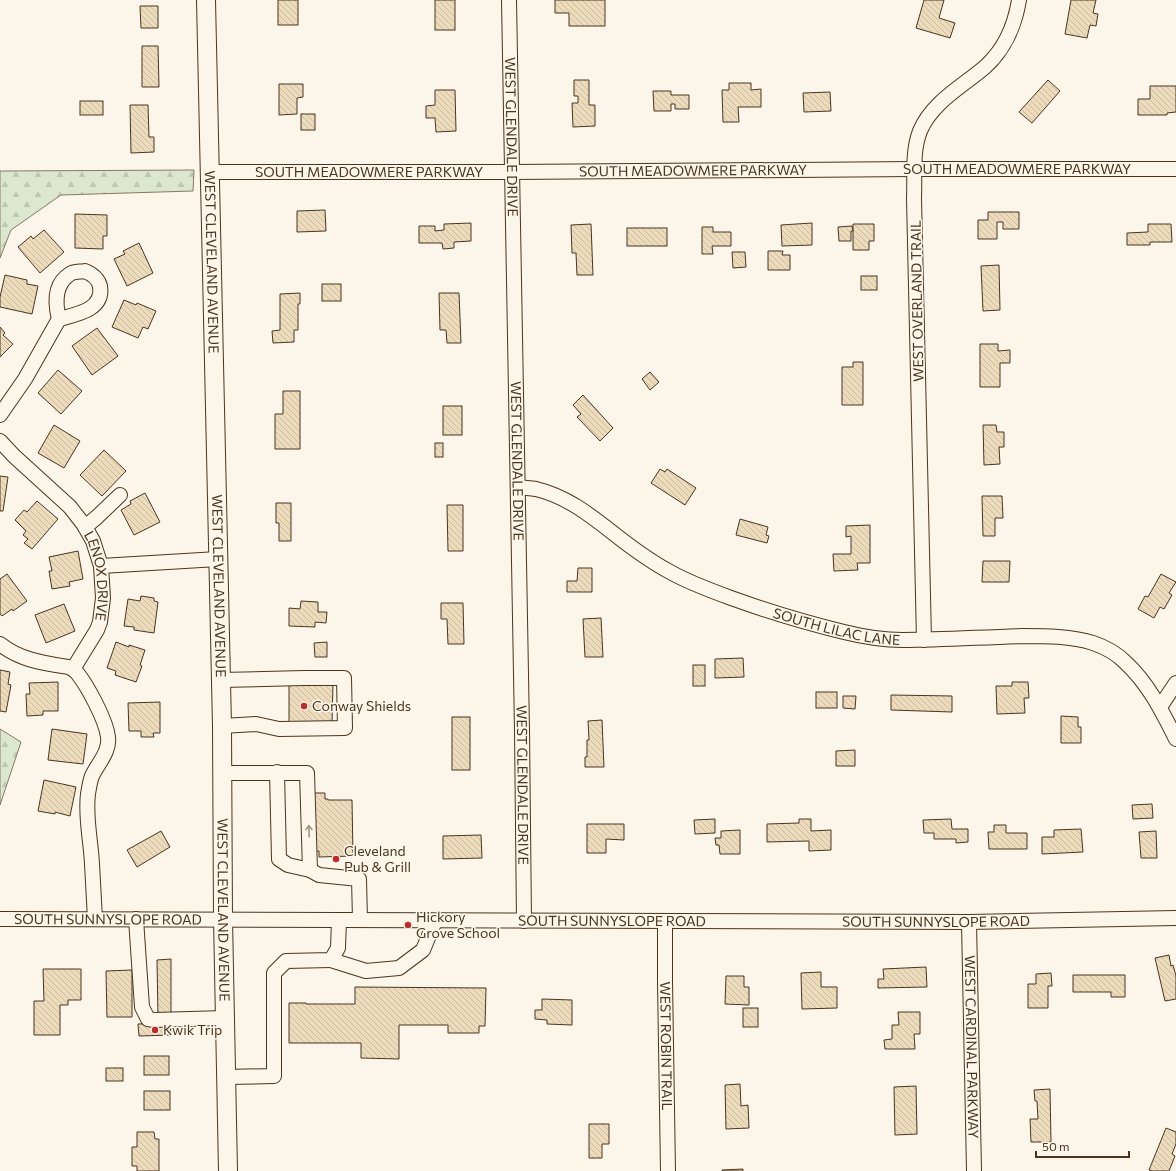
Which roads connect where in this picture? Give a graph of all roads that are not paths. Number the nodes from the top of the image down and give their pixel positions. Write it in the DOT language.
graph roads {
  1 [pos="206,0"];
  2 [pos="509,0"];
  3 [pos="1019,0"];
  4 [pos="915,169"];
  5 [pos="1176,169"];
  6 [pos="209,172"];
  7 [pos="512,172"];
  8 [pos="59,319"];
  9 [pos="0,415"];
  10 [pos="0,441"];
  11 [pos="518,487"];
  12 [pos="120,495"];
  13 [pos="85,527"];
  14 [pos="218,559"];
  15 [pos="101,566"];
  16 [pos="924,640"];
  17 [pos="0,644"];
  18 [pos="73,669"];
  19 [pos="220,680"];
  20 [pos="1176,683"];
  21 [pos="1160,707"];
  22 [pos="222,726"];
  23 [pos="1176,739"];
  24 [pos="277,772"];
  25 [pos="222,773"];
  26 [pos="310,870"];
  27 [pos="1176,918"];
  28 [pos="0,919"];
  29 [pos="95,919"];
  30 [pos="136,919"];
  31 [pos="223,919"];
  32 [pos="339,920"];
  33 [pos="360,920"];
  34 [pos="435,921"];
  35 [pos="524,921"];
  36 [pos="665,922"];
  37 [pos="969,922"];
  38 [pos="331,960"];
  39 [pos="225,1018"];
  40 [pos="226,1077"];
  41 [pos="228,1171"];
  42 [pos="668,1171"];
  43 [pos="974,1171"];
  1 -- 6 [label="main road, WEST CLEVELAND AVENUE"];
  2 -- 7 [label="street, WEST GLENDALE DRIVE"];
  3 -- 4 [label="street, WEST OVERLAND TRAIL"];
  4 -- 5 [label="street, SOUTH MEADOWMERE PARKWAY"];
  4 -- 7 [label="street, SOUTH MEADOWMERE PARKWAY"];
  4 -- 16 [label="street, WEST OVERLAND TRAIL"];
  6 -- 7 [label="street, SOUTH MEADOWMERE PARKWAY"];
  6 -- 14 [label="main road, WEST CLEVELAND AVENUE"];
  7 -- 11 [label="street, WEST GLENDALE DRIVE"];
  8 -- 9 [label="street"];
  10 -- 13 [label="street, LENOX DRIVE"];
  11 -- 16 [label="street, SOUTH LILAC LANE"];
  11 -- 35 [label="street, WEST GLENDALE DRIVE"];
  12 -- 13 [label="street"];
  13 -- 15 [label="street, LENOX DRIVE"];
  14 -- 15 [label="street"];
  14 -- 19 [label="main road, WEST CLEVELAND AVENUE"];
  15 -- 18 [label="street, LENOX DRIVE"];
  16 -- 21 [label="street, SOUTH LILAC LANE"];
  17 -- 18 [label="street"];
  18 -- 29 [label="street"];
  19 -- 22 [label="main road, WEST CLEVELAND AVENUE"];
  19 -- 22 [label="street"];
  20 -- 21 [label="street"];
  21 -- 23 [label="street, SOUTH LILAC LANE"];
  22 -- 25 [label="main road, WEST CLEVELAND AVENUE"];
  24 -- 25 [label="street"];
  24 -- 26 [label="street"];
  26 -- 24 [label="street, one-way"];
  25 -- 31 [label="main road, WEST CLEVELAND AVENUE"];
  26 -- 33 [label="street"];
  27 -- 37 [label="street, SOUTH SUNNYSLOPE ROAD"];
  28 -- 29 [label="street, SOUTH SUNNYSLOPE ROAD"];
  29 -- 30 [label="street, SOUTH SUNNYSLOPE ROAD"];
  30 -- 31 [label="street, SOUTH SUNNYSLOPE ROAD"];
  30 -- 39 [label="street"];
  31 -- 32 [label="street, SOUTH SUNNYSLOPE ROAD"];
  31 -- 39 [label="main road, WEST CLEVELAND AVENUE"];
  32 -- 33 [label="street, SOUTH SUNNYSLOPE ROAD"];
  32 -- 38 [label="street"];
  33 -- 34 [label="street, SOUTH SUNNYSLOPE ROAD"];
  34 -- 35 [label="street, SOUTH SUNNYSLOPE ROAD"];
  34 -- 38 [label="street"];
  35 -- 36 [label="street, SOUTH SUNNYSLOPE ROAD"];
  36 -- 37 [label="street, SOUTH SUNNYSLOPE ROAD"];
  36 -- 42 [label="street, WEST ROBIN TRAIL"];
  37 -- 43 [label="street, WEST CARDINAL PARKWAY"];
  38 -- 40 [label="street"];
  39 -- 40 [label="main road, WEST CLEVELAND AVENUE"];
  40 -- 41 [label="main road, WEST CLEVELAND AVENUE"];
}
